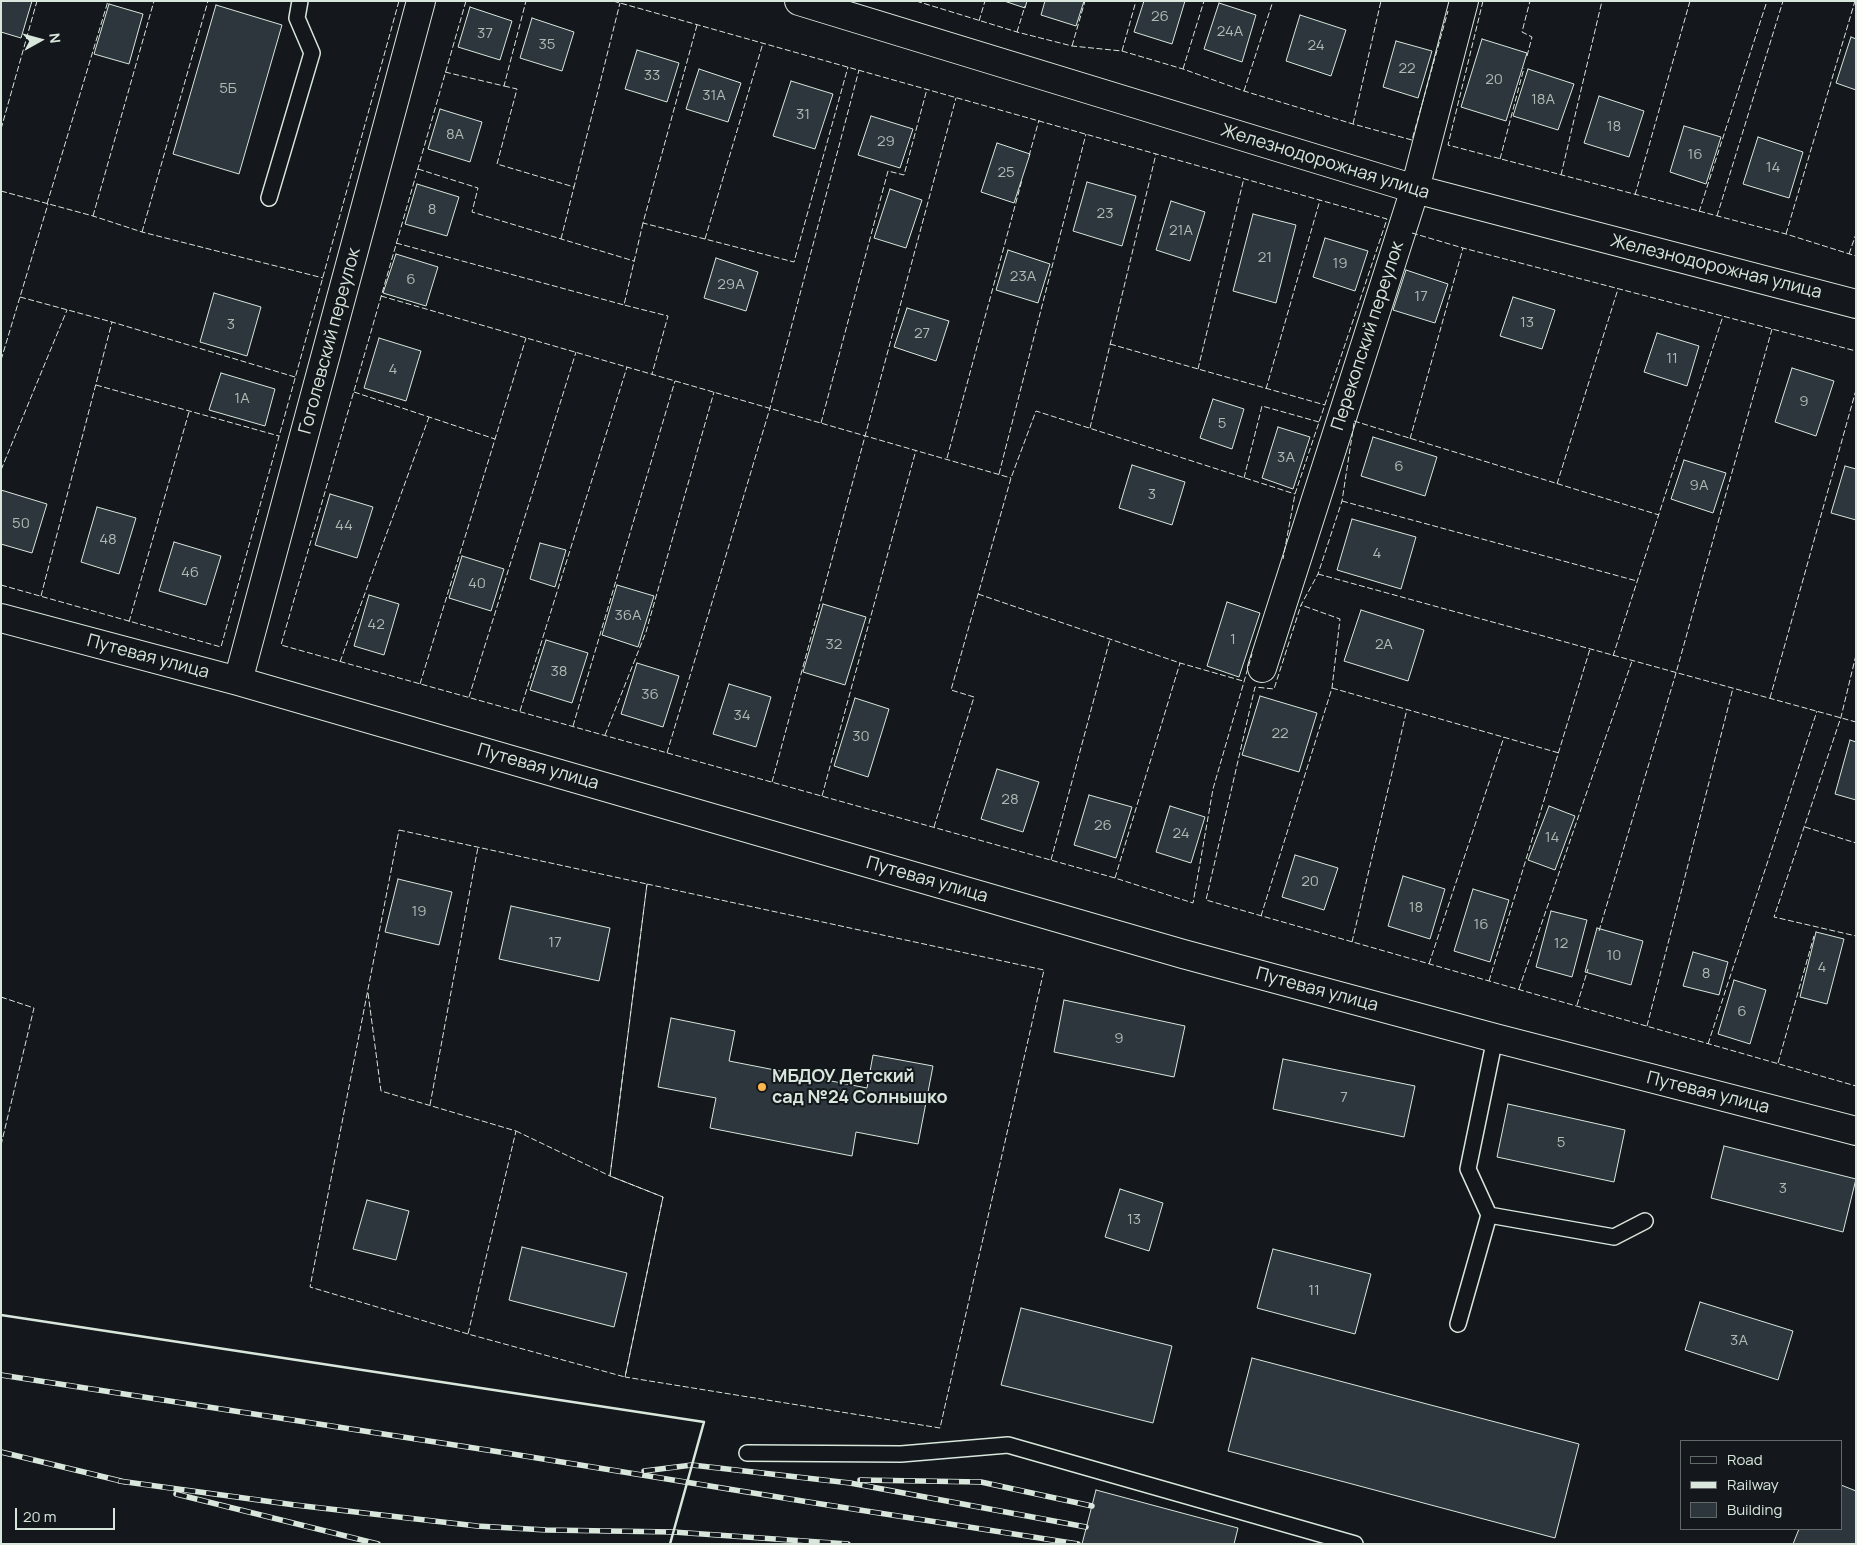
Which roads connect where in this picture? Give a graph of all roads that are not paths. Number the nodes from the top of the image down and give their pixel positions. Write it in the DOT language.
graph roads {
  1 [pos="300,1"];
  2 [pos="421,1"];
  3 [pos="799,1"];
  4 [pos="1464,1"];
  5 [pos="1414,190"];
  6 [pos="269,198"];
  7 [pos="1856,304"];
  8 [pos="1,618"];
  9 [pos="1262,668"];
  10 [pos="238,681"];
  11 [pos="1494,1038"];
  12 [pos="1856,1131"];
  13 [pos="1489,1215"];
  14 [pos="1645,1221"];
  15 [pos="1458,1324"];
  16 [pos="747,1453"];
  17 [pos="1355,1544"];
  1 -- 6 [label="lane"];
  2 -- 10 [label="street, Гоголевский переулок"];
  3 -- 5 [label="street, Железнодорожная улица"];
  4 -- 5 [label="street, Перекопский переулок"];
  5 -- 7 [label="street, Железнодорожная улица"];
  5 -- 9 [label="street, Перекопский переулок"];
  8 -- 10 [label="street, Путевая улица"];
  10 -- 11 [label="street, Путевая улица"];
  11 -- 12 [label="street, Путевая улица"];
  11 -- 13 [label="lane"];
  13 -- 14 [label="lane"];
  13 -- 15 [label="lane"];
  16 -- 17 [label="lane"];
}
